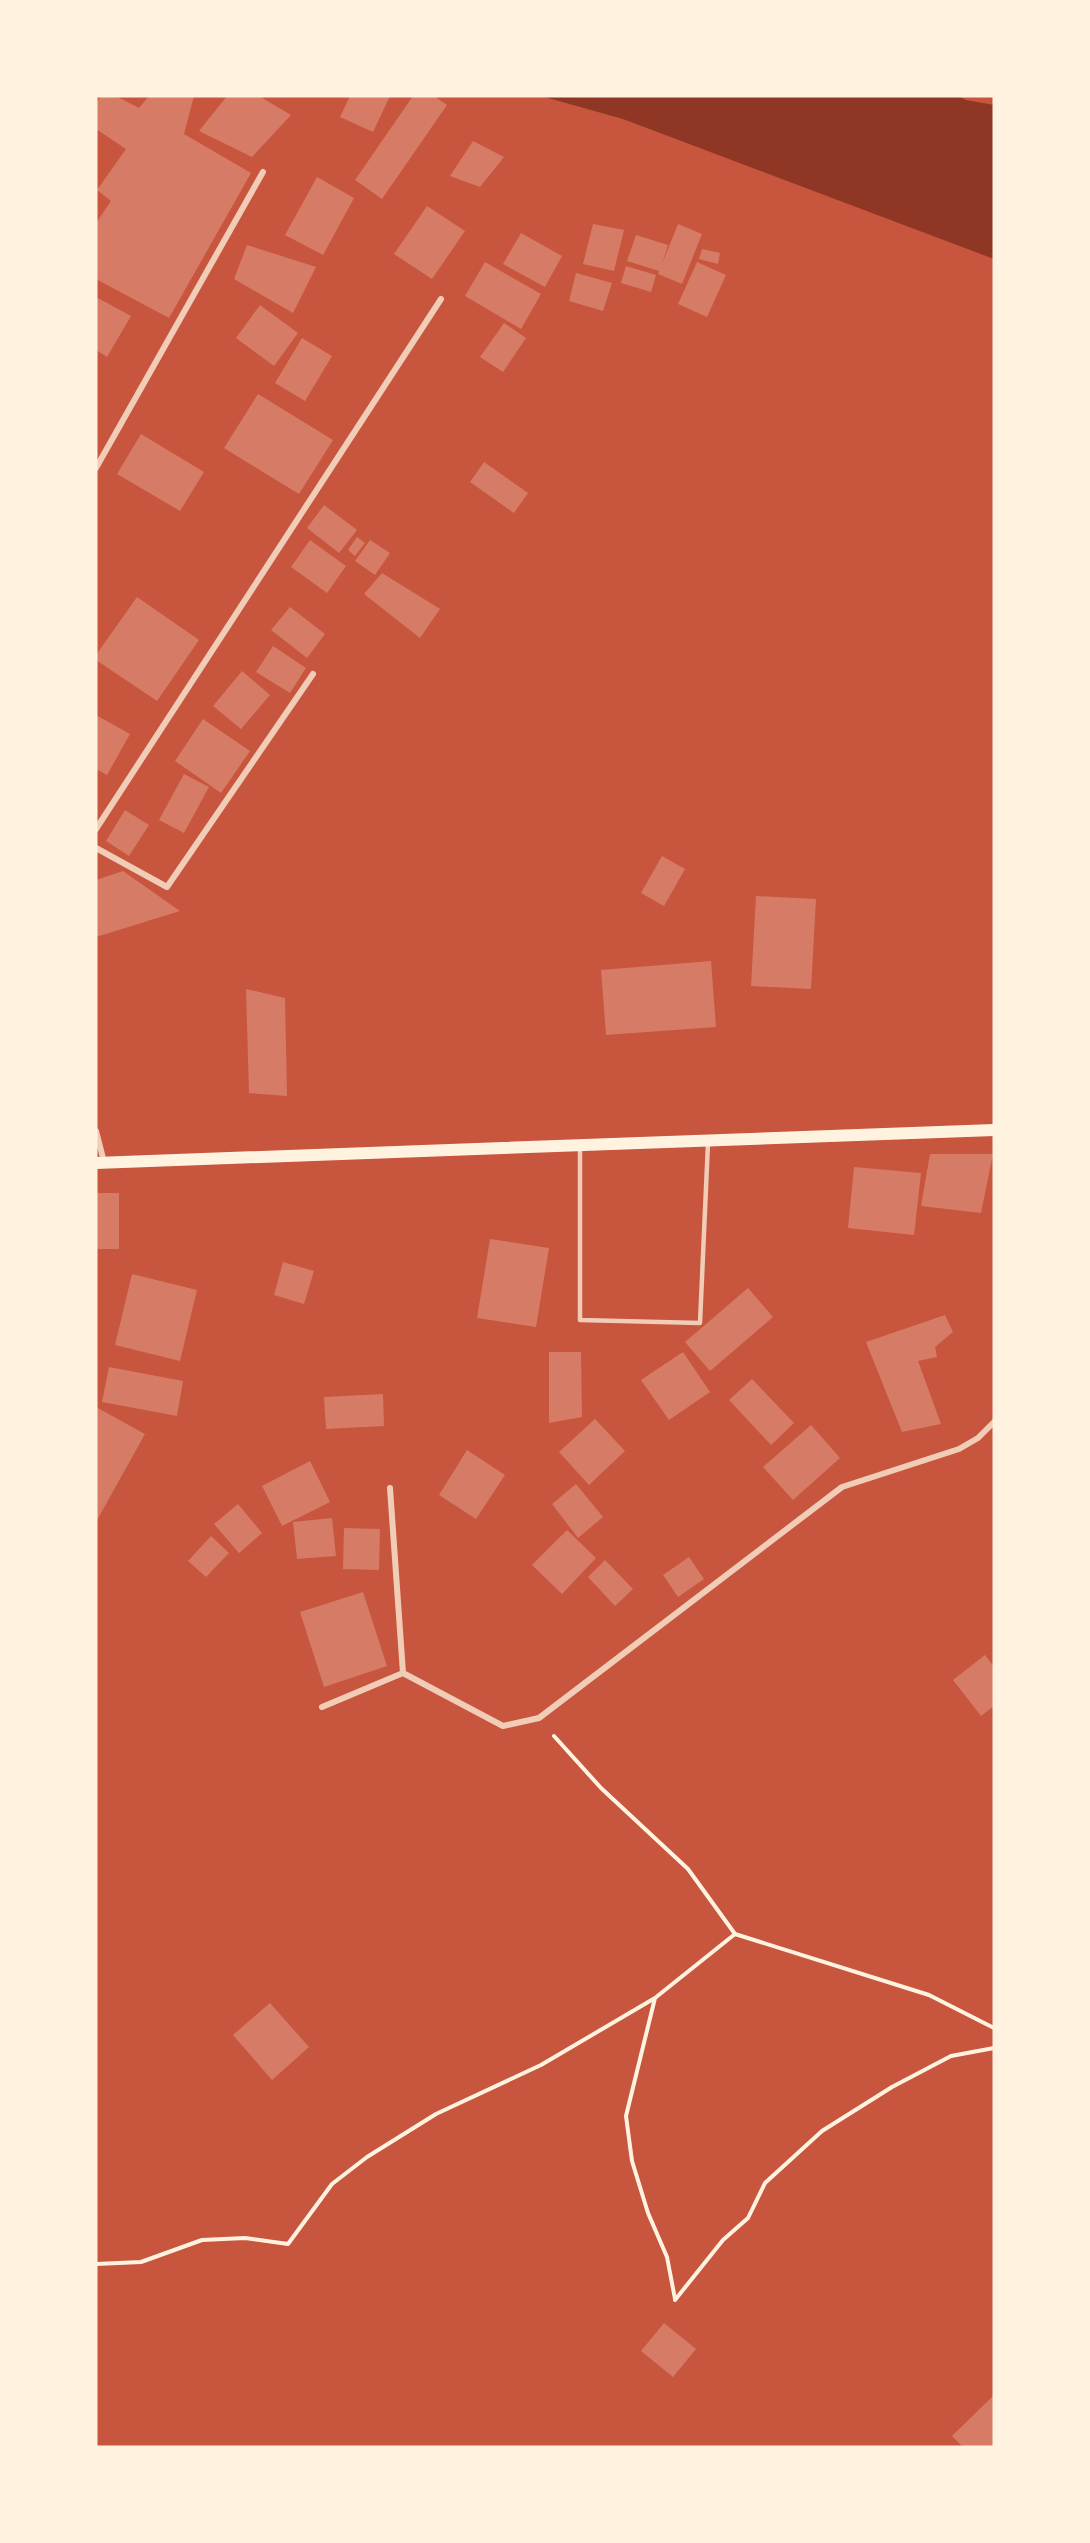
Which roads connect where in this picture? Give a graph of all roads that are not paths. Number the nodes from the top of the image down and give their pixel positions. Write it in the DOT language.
graph roads {
  1 [pos="263,172"];
  2 [pos="441,300"];
  3 [pos="96,468"];
  4 [pos="313,674"];
  5 [pos="96,829"];
  6 [pos="96,848"];
  7 [pos="994,1130"];
  8 [pos="96,1131"];
  9 [pos="708,1140"];
  10 [pos="580,1145"];
  11 [pos="100,1163"];
  12 [pos="994,1422"];
  13 [pos="390,1488"];
  14 [pos="403,1673"];
  15 [pos="322,1707"];
  1 -- 3 [label="street"];
  2 -- 5 [label="street"];
  4 -- 6 [label="street"];
  7 -- 9 [label="main road"];
  8 -- 11 [label="street"];
  9 -- 10 [label="main road"];
  9 -- 10 [label="lane"];
  10 -- 11 [label="main road"];
  12 -- 14 [label="street"];
  13 -- 14 [label="street"];
  14 -- 15 [label="street"];
}
